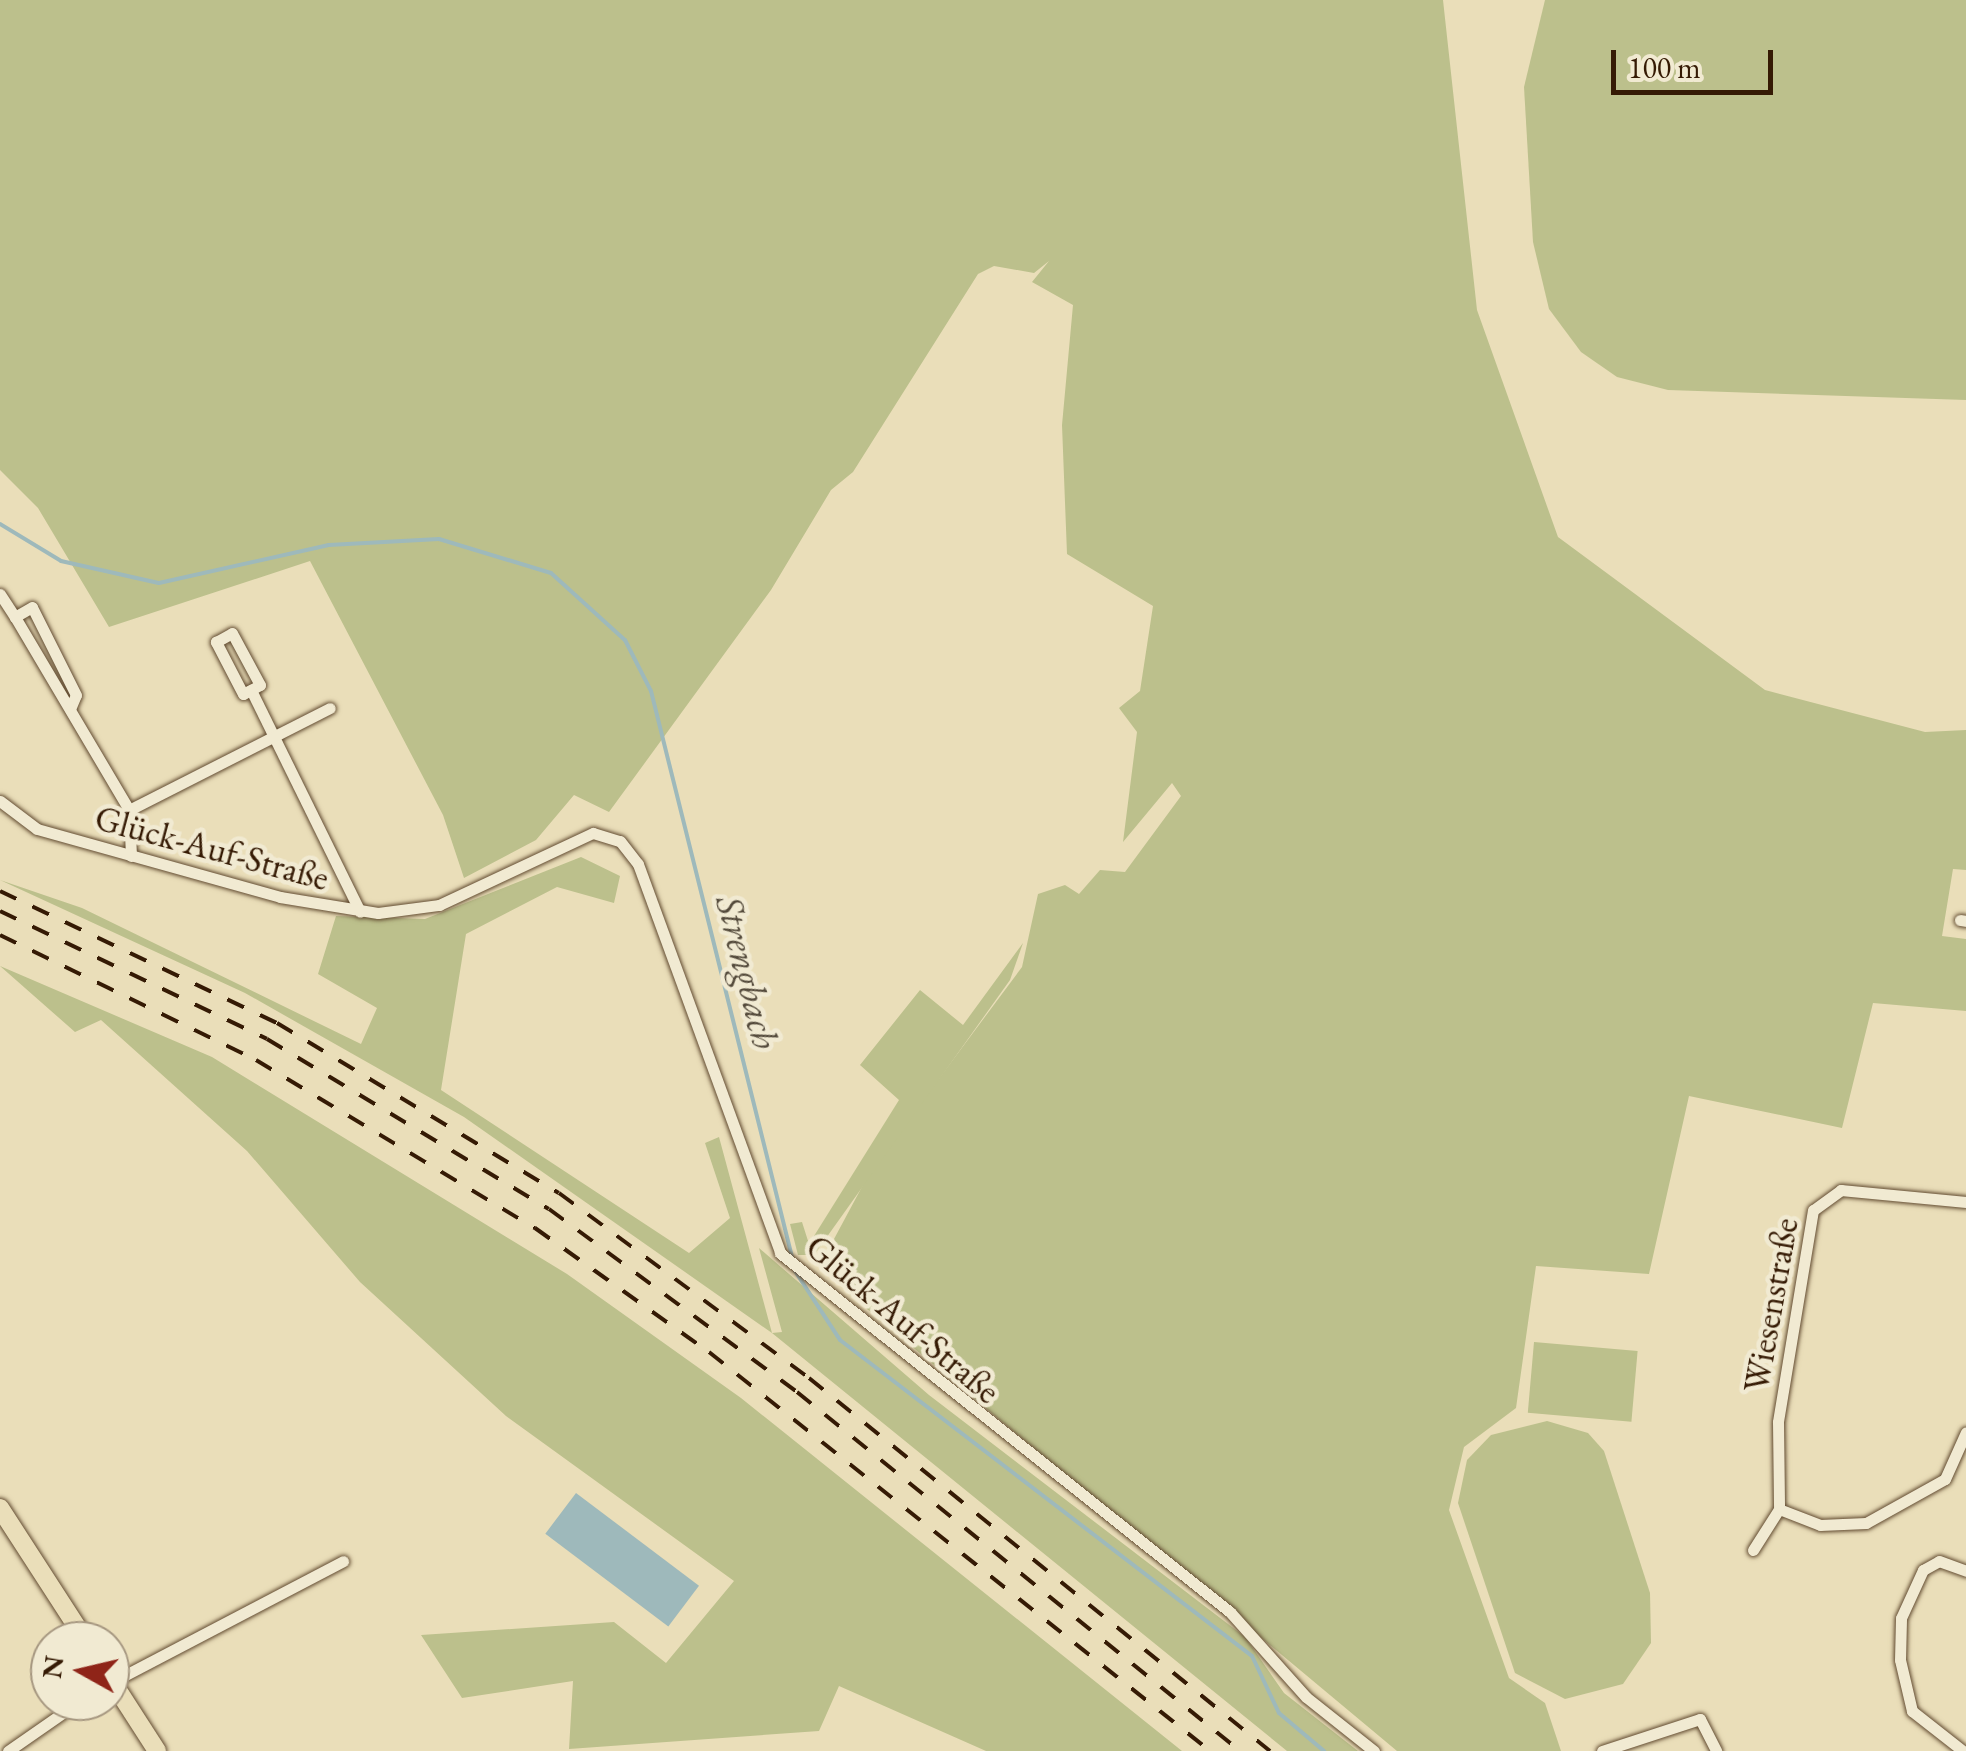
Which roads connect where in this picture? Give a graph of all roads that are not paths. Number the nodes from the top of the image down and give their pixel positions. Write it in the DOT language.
graph roads {
  1 [pos="0,594"];
  2 [pos="14,618"];
  3 [pos="250,690"];
  4 [pos="330,708"];
  5 [pos="70,709"];
  6 [pos="274,737"];
  7 [pos="0,801"];
  8 [pos="128,810"];
  9 [pos="131,856"];
  10 [pos="360,912"];
  11 [pos="1966,1202"];
  12 [pos="1966,1432"];
  13 [pos="0,1508"];
  14 [pos="1779,1510"];
  15 [pos="1754,1550"];
  16 [pos="342,1561"];
  17 [pos="1966,1570"];
  18 [pos="73,1621"];
  19 [pos="130,1671"];
  20 [pos="130,1710"];
  21 [pos="51,1721"];
  22 [pos="8,1751"];
  23 [pos="157,1751"];
  24 [pos="1374,1751"];
  25 [pos="1602,1751"];
  26 [pos="1716,1751"];
  27 [pos="1963,1751"];
  1 -- 2 [label="street"];
  2 -- 5 [label="street"];
  2 -- 5 [label="street"];
  3 -- 3 [label="street"];
  3 -- 6 [label="street"];
  4 -- 6 [label="street"];
  5 -- 8 [label="street"];
  6 -- 8 [label="street"];
  6 -- 10 [label="street"];
  7 -- 9 [label="street, Glück-Auf-Straße"];
  8 -- 9 [label="street"];
  9 -- 10 [label="street, Glück-Auf-Straße"];
  10 -- 24 [label="street, Glück-Auf-Straße"];
  11 -- 14 [label="street, Wiesenstraße"];
  12 -- 14 [label="street"];
  13 -- 18 [label="main road"];
  14 -- 15 [label="street"];
  16 -- 19 [label="street"];
  17 -- 27 [label="street"];
  20 -- 23 [label="main road"];
  21 -- 22 [label="street"];
  25 -- 26 [label="street"];
}
